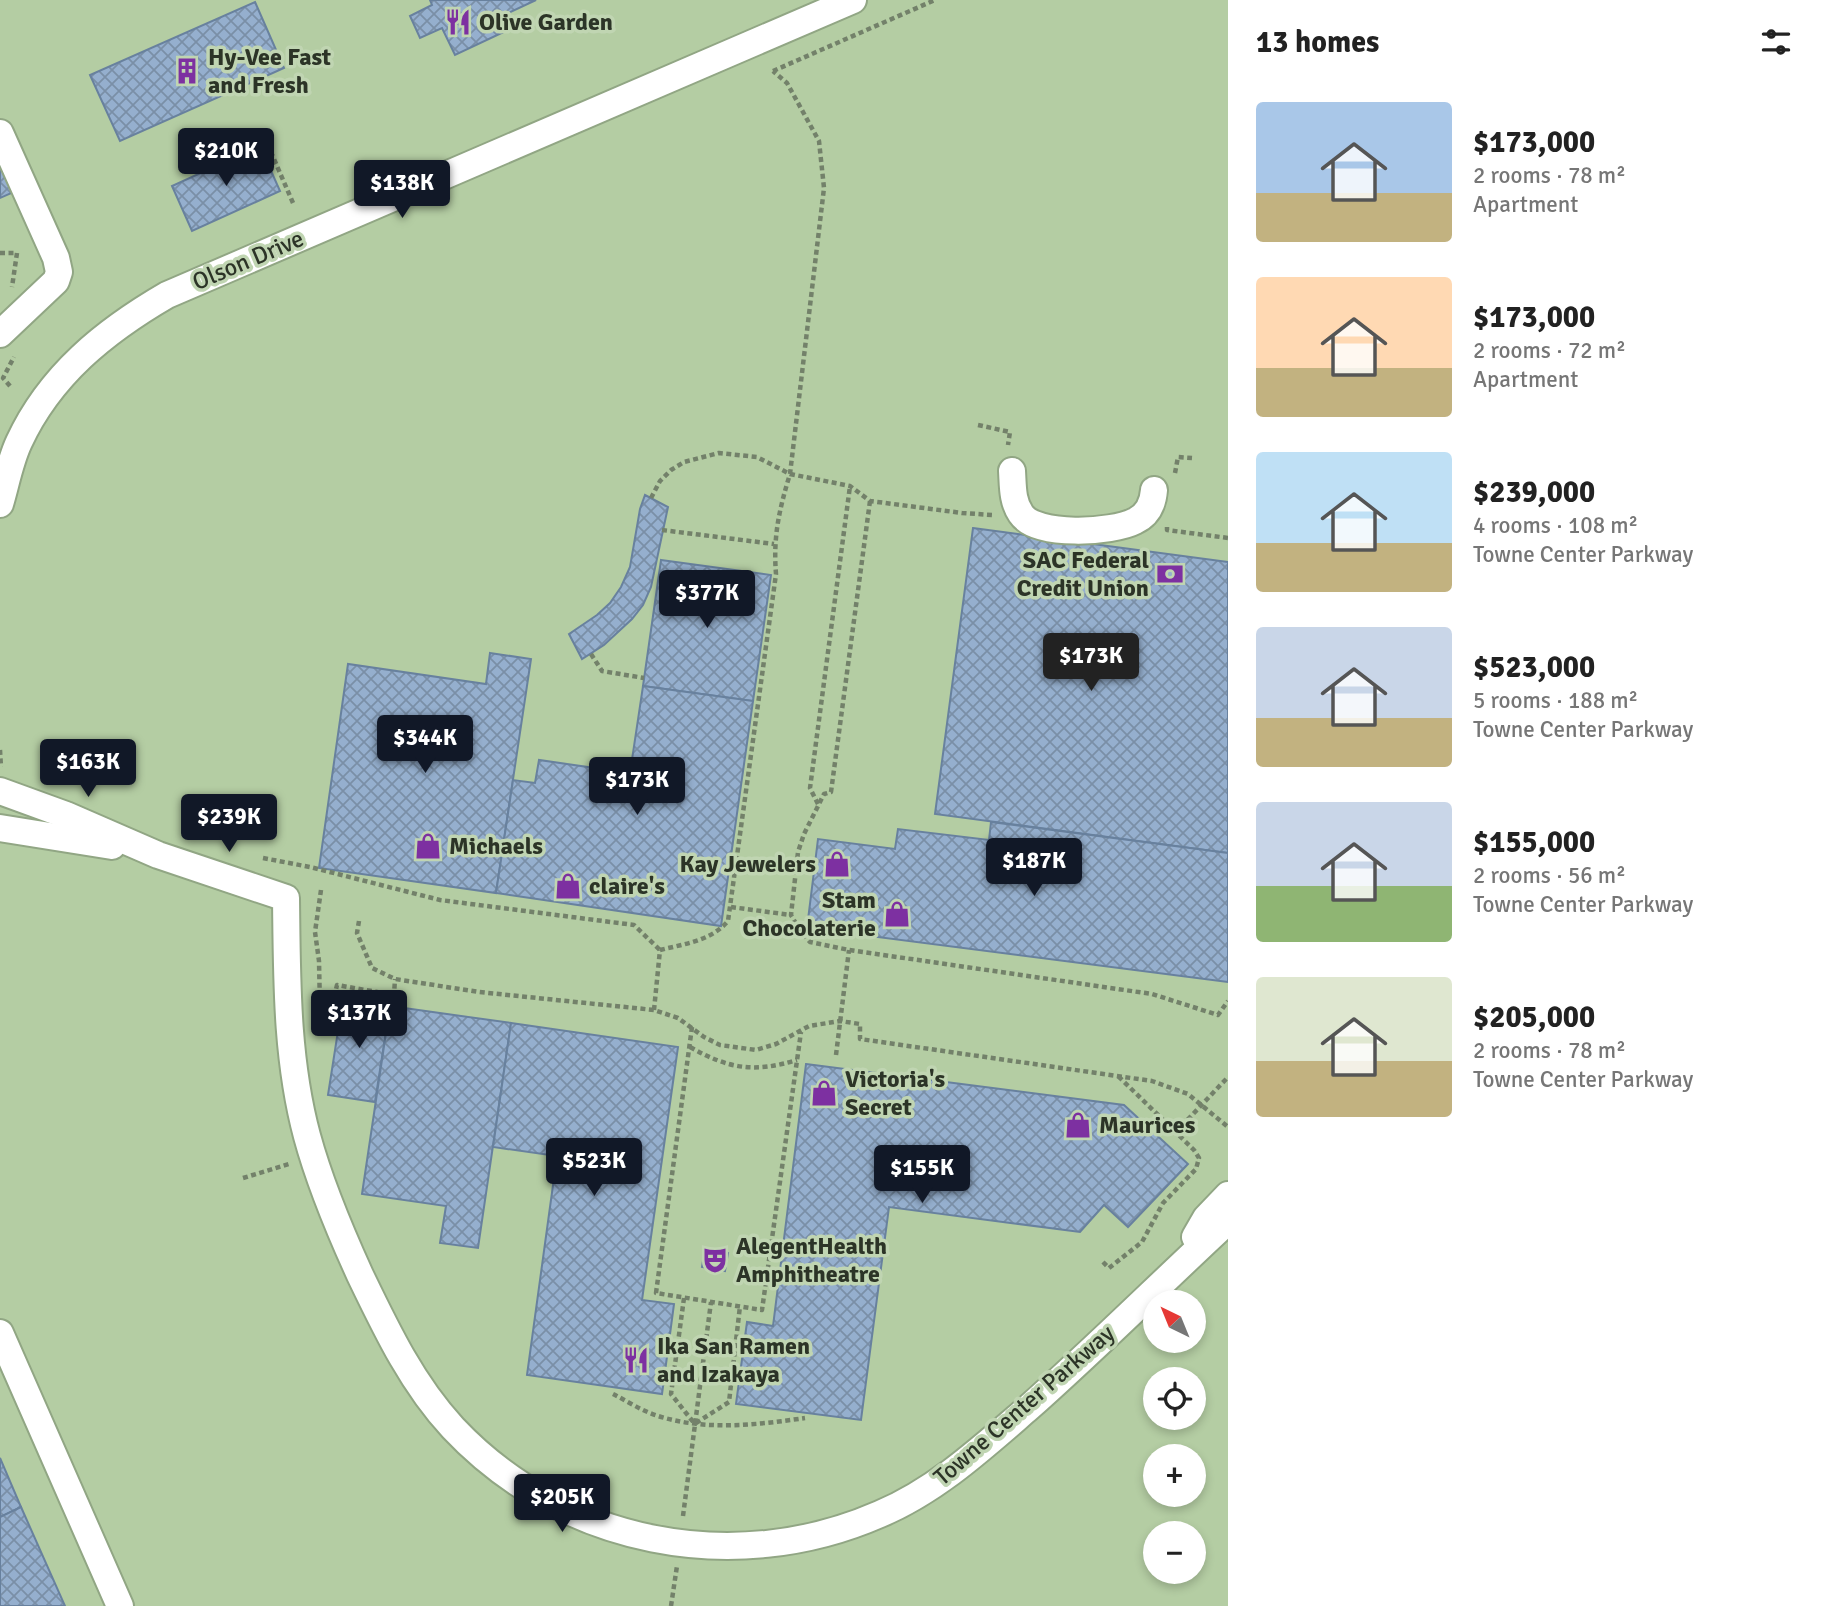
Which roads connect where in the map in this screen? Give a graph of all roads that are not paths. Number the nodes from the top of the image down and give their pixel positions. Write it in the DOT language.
graph roads {
  1 [pos="853,0"];
  2 [pos="803,10"];
  3 [pos="0,133"];
  4 [pos="0,334"];
  5 [pos="1012,471"];
  6 [pos="1154,490"];
  7 [pos="0,504"];
  8 [pos="0,791"];
  9 [pos="0,828"];
  10 [pos="158,855"];
  11 [pos="1228,1195"];
  12 [pos="1228,1221"];
  13 [pos="1183,1261"];
  14 [pos="0,1333"];
  15 [pos="120,1606"];
  1 -- 2 [label="street, Olson Drive"];
  2 -- 7 [label="street, Olson Drive"];
  3 -- 4 [label="street"];
  5 -- 6 [label="street"];
  8 -- 10 [label="street, Towne Center Parkway"];
  9 -- 10 [label="street, Towne Center Parkway"];
  10 -- 13 [label="street, Towne Center Parkway"];
  11 -- 13 [label="street, Towne Center Parkway"];
  12 -- 13 [label="street, Towne Center Parkway"];
  14 -- 15 [label="street"];
}
